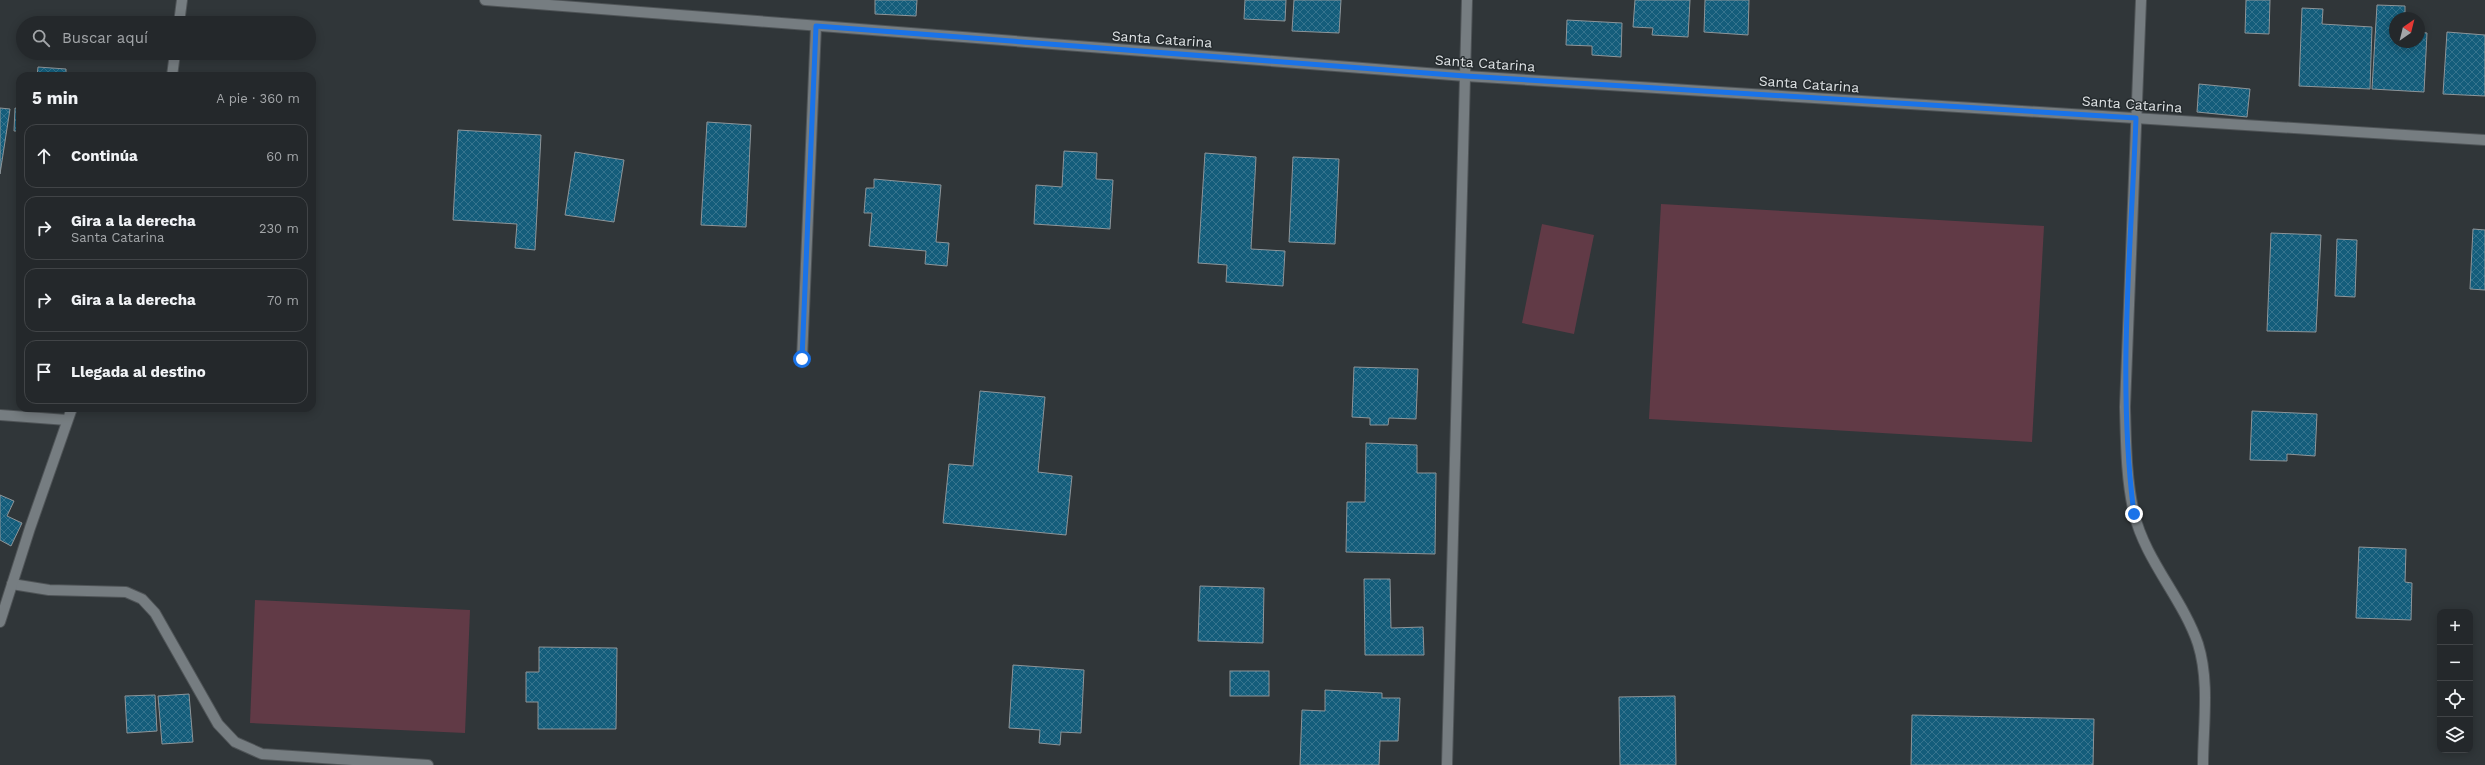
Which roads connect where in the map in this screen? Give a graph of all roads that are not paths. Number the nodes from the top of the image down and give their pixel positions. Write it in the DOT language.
graph roads {
  1 [pos="182,0"];
  2 [pos="485,0"];
  3 [pos="1467,0"];
  4 [pos="2141,0"];
  5 [pos="180,16"];
  6 [pos="816,26"];
  7 [pos="174,60"];
  8 [pos="173,72"];
  9 [pos="1465,76"];
  10 [pos="2136,118"];
  11 [pos="2485,140"];
  12 [pos="802,359"];
  13 [pos="70,412"];
  14 [pos="0,415"];
  15 [pos="67,420"];
  16 [pos="12,584"];
  17 [pos="0,622"];
  18 [pos="428,765"];
  19 [pos="1447,765"];
  20 [pos="2203,765"];
  1 -- 5 [label="street"];
  2 -- 6 [label="street, Santa Catarina"];
  3 -- 9 [label="street"];
  4 -- 10 [label="street"];
  6 -- 9 [label="street, Santa Catarina"];
  6 -- 12 [label="street"];
  7 -- 8 [label="street"];
  9 -- 10 [label="street, Santa Catarina"];
  9 -- 19 [label="street"];
  10 -- 11 [label="street, Santa Catarina"];
  10 -- 20 [label="street"];
  13 -- 15 [label="street"];
  14 -- 15 [label="street"];
  15 -- 16 [label="street"];
  16 -- 17 [label="street"];
  16 -- 18 [label="street"];
}
